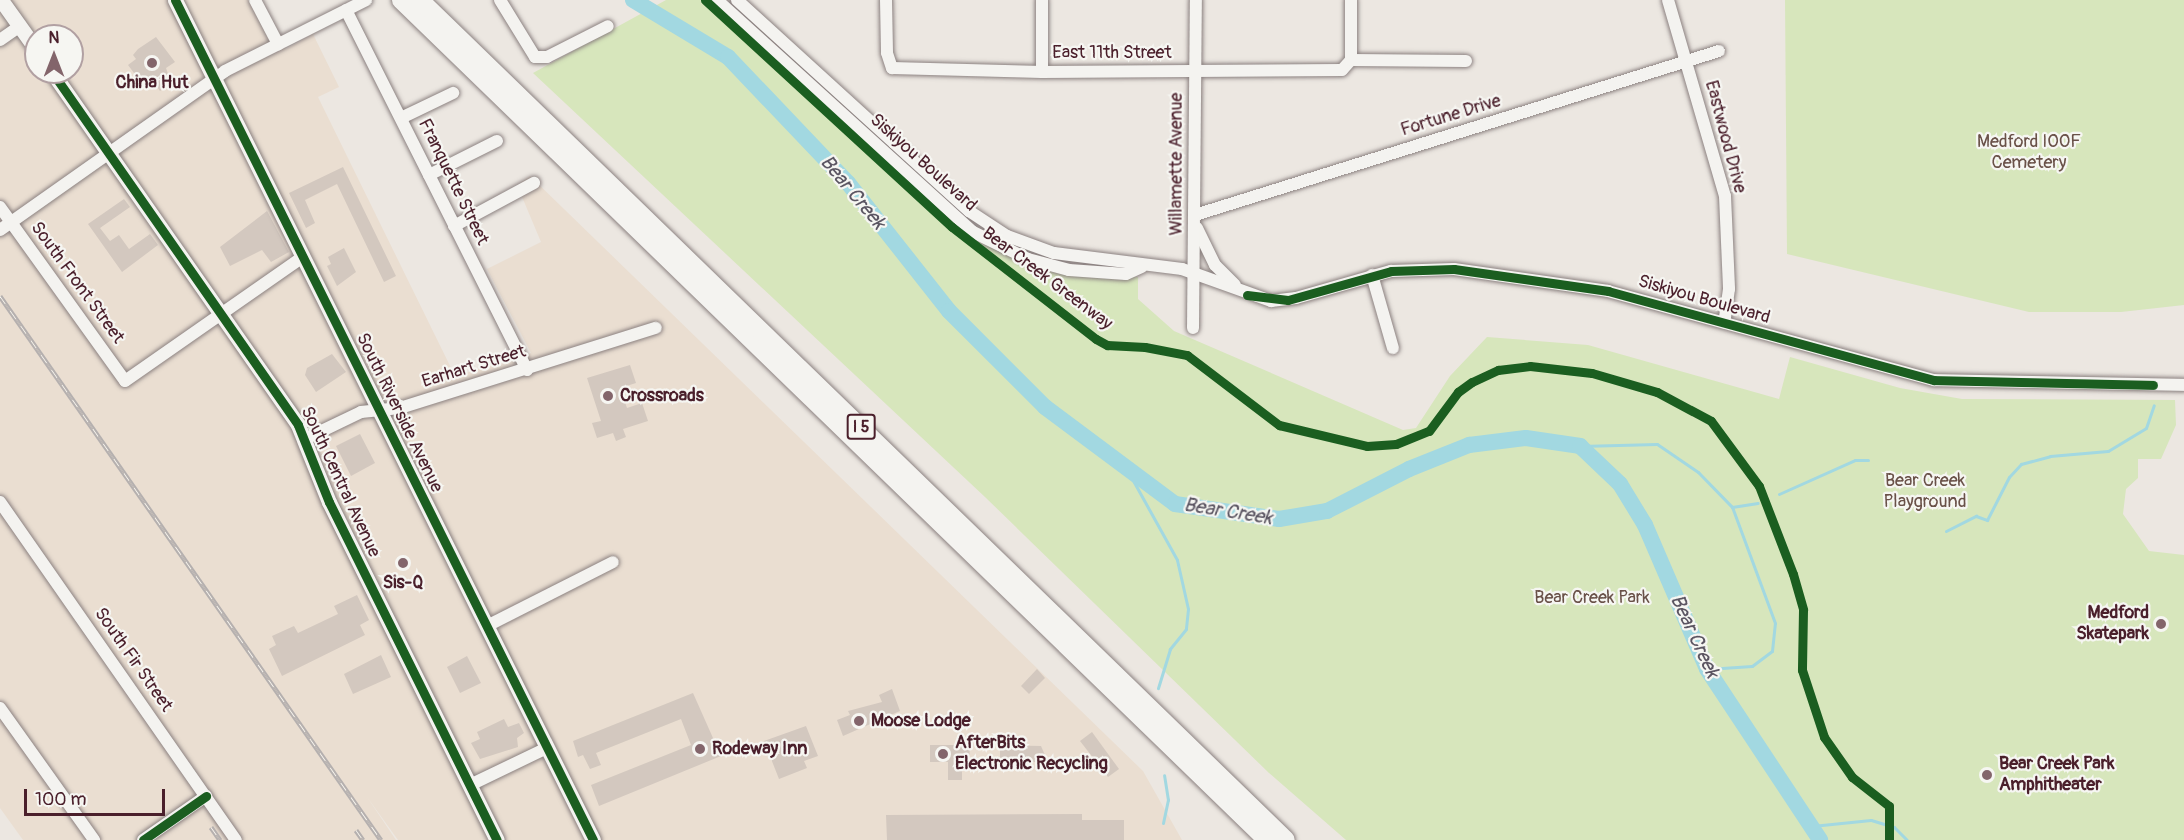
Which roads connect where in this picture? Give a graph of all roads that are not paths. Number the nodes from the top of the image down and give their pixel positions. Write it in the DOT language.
graph roads {
  1 [pos="1,0"];
  2 [pos="175,0"];
  3 [pos="255,0"];
  4 [pos="366,0"];
  5 [pos="401,0"];
  6 [pos="420,0"];
  7 [pos="500,0"];
  8 [pos="717,0"];
  9 [pos="737,0"];
  10 [pos="886,0"];
  11 [pos="1042,0"];
  12 [pos="1196,0"];
  13 [pos="1351,0"];
  14 [pos="1668,0"];
  15 [pos="346,10"];
  16 [pos="429,19"];
  17 [pos="20,26"];
  18 [pos="608,26"];
  19 [pos="24,32"];
  20 [pos="0,40"];
  21 [pos="278,44"];
  22 [pos="1719,51"];
  23 [pos="1351,60"];
  24 [pos="1466,61"];
  25 [pos="1685,62"];
  26 [pos="1196,71"];
  27 [pos="1042,72"];
  28 [pos="216,77"];
  29 [pos="60,84"];
  30 [pos="453,93"];
  31 [pos="401,118"];
  32 [pos="497,141"];
  33 [pos="108,152"];
  34 [pos="429,174"];
  35 [pos="534,183"];
  36 [pos="0,207"];
  37 [pos="1195,219"];
  38 [pos="11,222"];
  39 [pos="454,226"];
  40 [pos="0,230"];
  41 [pos="304,256"];
  42 [pos="1142,267"];
  43 [pos="1194,272"];
  44 [pos="1372,275"];
  45 [pos="1247,295"];
  46 [pos="221,312"];
  47 [pos="1724,323"];
  48 [pos="656,328"];
  49 [pos="1193,328"];
  50 [pos="1393,348"];
  51 [pos="527,370"];
  52 [pos="2184,385"];
  53 [pos="378,409"];
  54 [pos="305,439"];
  55 [pos="0,502"];
  56 [pos="613,562"];
  57 [pos="487,626"];
  58 [pos="0,708"];
  59 [pos="547,748"];
  60 [pos="470,785"];
  61 [pos="206,796"];
  62 [pos="94,840"];
  63 [pos="143,840"];
  64 [pos="236,840"];
  65 [pos="497,840"];
  66 [pos="593,840"];
  67 [pos="1268,840"];
  68 [pos="1286,840"];
  1 -- 17 [label="main road"];
  2 -- 28 [label="main road, South Riverside Avenue"];
  3 -- 21 [label="street"];
  4 -- 15 [label="street"];
  5 -- 16 [label="highway, I 5"];
  6 -- 16 [label="highway, I 5"];
  7 -- 18 [label="street"];
  8 -- 42 [label="street, Siskiyou Boulevard"];
  9 -- 42 [label="street, Siskiyou Boulevard"];
  10 -- 27 [label="street, East 11th Street"];
  11 -- 27 [label="street"];
  12 -- 26 [label="street, Willamette Avenue"];
  13 -- 23 [label="street"];
  14 -- 25 [label="street, Eastwood Drive"];
  15 -- 21 [label="street"];
  15 -- 31 [label="street, Franquette Street"];
  16 -- 67 [label="highway, I 5"];
  16 -- 68 [label="highway, I 5"];
  17 -- 19 [label="main road"];
  17 -- 20 [label="street"];
  21 -- 28 [label="street"];
  22 -- 25 [label="street, Fortune Drive"];
  23 -- 24 [label="street"];
  23 -- 26 [label="street, East 11th Street"];
  25 -- 37 [label="street, Fortune Drive"];
  25 -- 47 [label="street, Eastwood Drive"];
  26 -- 27 [label="street, East 11th Street"];
  26 -- 37 [label="street, Willamette Avenue"];
  28 -- 33 [label="street"];
  28 -- 41 [label="main road, South Riverside Avenue"];
  29 -- 33 [label="main road, South Central Avenue"];
  30 -- 31 [label="street"];
  31 -- 34 [label="street, Franquette Street"];
  32 -- 34 [label="street"];
  33 -- 38 [label="street"];
  33 -- 46 [label="main road, South Central Avenue"];
  34 -- 39 [label="street, Franquette Street"];
  35 -- 39 [label="street"];
  36 -- 38 [label="street, South Front Street"];
  37 -- 43 [label="street, Willamette Avenue"];
  37 -- 45 [label="street"];
  38 -- 40 [label="street"];
  38 -- 46 [label="street, South Front Street"];
  39 -- 51 [label="street, Franquette Street"];
  41 -- 46 [label="street"];
  41 -- 53 [label="main road, South Riverside Avenue"];
  42 -- 43 [label="street, Siskiyou Boulevard"];
  43 -- 45 [label="street, Siskiyou Boulevard"];
  43 -- 49 [label="street, Willamette Avenue"];
  44 -- 45 [label="street, Siskiyou Boulevard"];
  44 -- 47 [label="street, Siskiyou Boulevard"];
  44 -- 50 [label="street"];
  46 -- 54 [label="main road, South Central Avenue"];
  47 -- 52 [label="street, Siskiyou Boulevard"];
  48 -- 51 [label="street, Earhart Street"];
  51 -- 53 [label="street, Earhart Street"];
  53 -- 54 [label="street, Earhart Street"];
  53 -- 57 [label="main road, South Riverside Avenue"];
  54 -- 60 [label="main road, South Central Avenue"];
  55 -- 61 [label="street, South Fir Street"];
  56 -- 57 [label="street"];
  57 -- 59 [label="main road, South Riverside Avenue"];
  58 -- 62 [label="street"];
  59 -- 60 [label="street"];
  59 -- 66 [label="main road, South Riverside Avenue"];
  60 -- 65 [label="main road, South Central Avenue"];
  61 -- 63 [label="street"];
  61 -- 64 [label="street, South Fir Street"];
}
